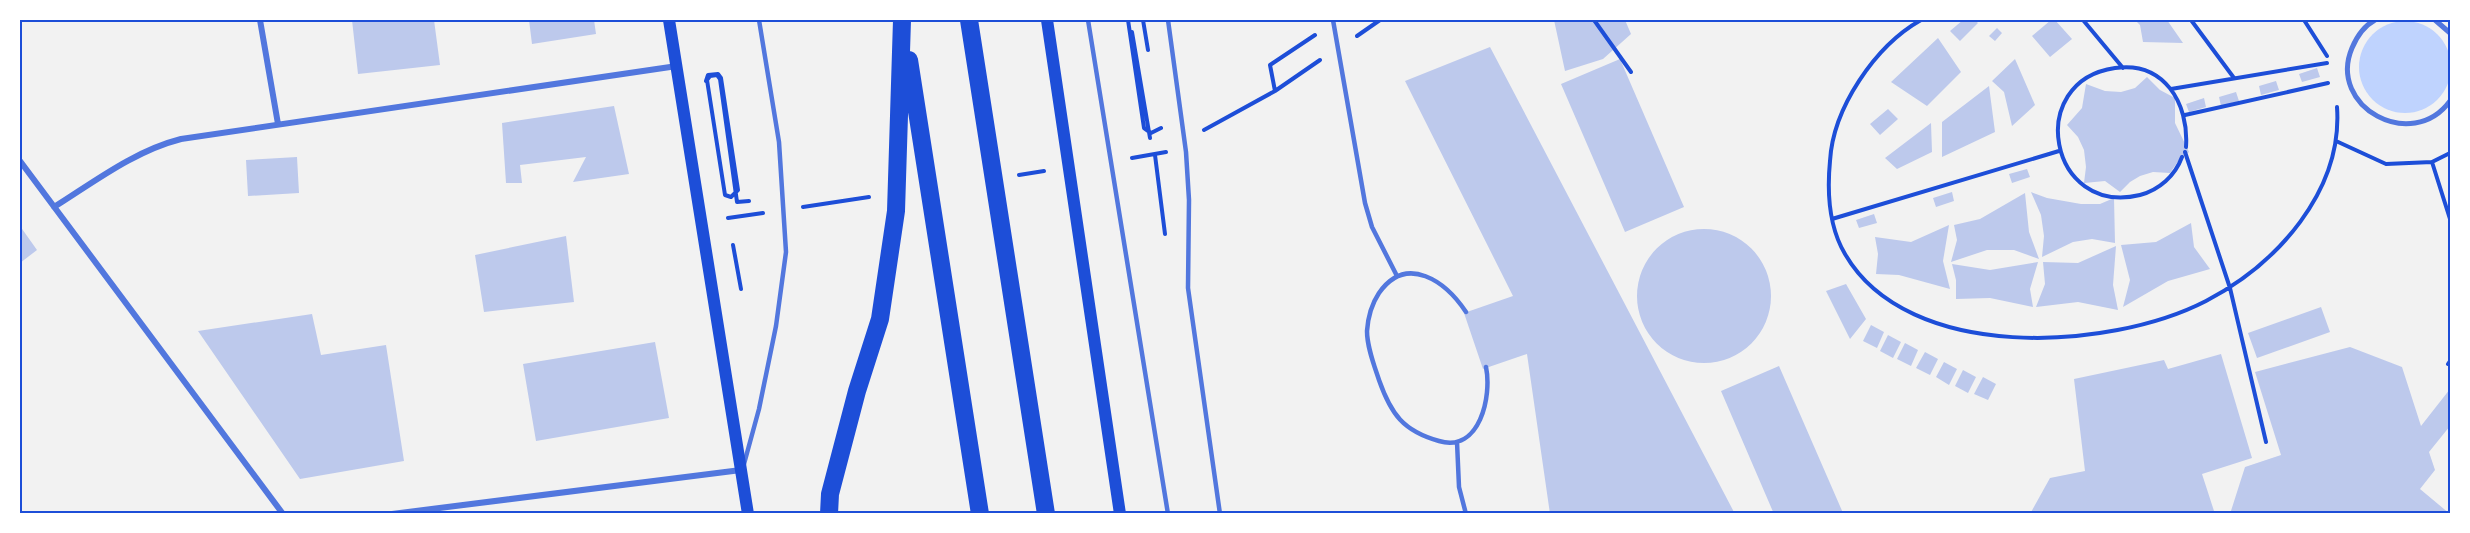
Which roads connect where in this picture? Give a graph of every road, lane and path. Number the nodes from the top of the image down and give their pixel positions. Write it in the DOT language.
graph roads {
  1 [pos="260,20"];
  2 [pos="669,20"];
  3 [pos="759,20"];
  4 [pos="903,20"];
  5 [pos="969,20"];
  6 [pos="1047,20"];
  7 [pos="1088,20"];
  8 [pos="1129,20"];
  9 [pos="1168,20"];
  10 [pos="1380,20"];
  11 [pos="1594,20"];
  12 [pos="1921,20"];
  13 [pos="2084,20"];
  14 [pos="2191,20"];
  15 [pos="2304,20"];
  16 [pos="2375,20"];
  17 [pos="2435,20"];
  18 [pos="1333,21"];
  19 [pos="2451,33"];
  20 [pos="1352,39"];
  21 [pos="1323,58"];
  22 [pos="2330,62"];
  23 [pos="677,66"];
  24 [pos="2123,68"];
  25 [pos="1631,72"];
  26 [pos="2234,78"];
  27 [pos="2350,78"];
  28 [pos="2335,81"];
  29 [pos="2171,89"];
  30 [pos="1275,91"];
  31 [pos="2451,101"];
  32 [pos="2185,115"];
  33 [pos="278,124"];
  34 [pos="1161,130"];
  35 [pos="1196,135"];
  36 [pos="1150,138"];
  37 [pos="2336,141"];
  38 [pos="2187,147"];
  39 [pos="2059,151"];
  40 [pos="2451,153"];
  41 [pos="1155,155"];
  42 [pos="20,161"];
  43 [pos="2432,162"];
  44 [pos="749,201"];
  45 [pos="54,207"];
  46 [pos="728,218"];
  47 [pos="1832,219"];
  48 [pos="2451,219"];
  49 [pos="1166,238"];
  50 [pos="732,240"];
  51 [pos="1397,276"];
  52 [pos="2230,288"];
  53 [pos="741,289"];
  54 [pos="1466,312"];
  55 [pos="1486,367"];
  56 [pos="1457,442"];
  57 [pos="2266,442"];
  58 [pos="742,470"];
  59 [pos="283,513"];
  60 [pos="392,513"];
  61 [pos="748,513"];
  62 [pos="829,513"];
  63 [pos="980,513"];
  64 [pos="1046,513"];
  65 [pos="1120,513"];
  66 [pos="1168,513"];
  67 [pos="1220,513"];
  68 [pos="1466,513"];
  1 -- 33 [label="street"];
  2 -- 23 [label="main road"];
  3 -- 58 [label="lane"];
  4 -- 62 [label="highway"];
  4 -- 63 [label="highway"];
  5 -- 64 [label="highway"];
  6 -- 65 [label="main road"];
  7 -- 66 [label="lane"];
  8 -- 34 [label="path"];
  8 -- 36 [label="path"];
  9 -- 67 [label="lane"];
  10 -- 20 [label="path"];
  11 -- 25 [label="path"];
  12 -- 47 [label="path"];
  13 -- 24 [label="path"];
  14 -- 26 [label="path"];
  15 -- 22 [label="path"];
  16 -- 27 [label="street"];
  17 -- 19 [label="street"];
  18 -- 30 [label="path"];
  18 -- 51 [label="lane"];
  21 -- 30 [label="path"];
  22 -- 26 [label="path"];
  22 -- 28 [label="path"];
  23 -- 33 [label="street"];
  23 -- 58 [label="main road"];
  24 -- 29 [label="path"];
  24 -- 39 [label="path"];
  26 -- 29 [label="path"];
  27 -- 28 [label="path"];
  27 -- 31 [label="street"];
  28 -- 32 [label="path"];
  28 -- 37 [label="path"];
  29 -- 32 [label="path"];
  30 -- 35 [label="path"];
  32 -- 38 [label="path"];
  33 -- 45 [label="street"];
  37 -- 43 [label="path"];
  37 -- 52 [label="path"];
  39 -- 47 [label="path"];
  39 -- 52 [label="path"];
  40 -- 43 [label="path"];
  41 -- 49 [label="path"];
  42 -- 45 [label="street"];
  43 -- 48 [label="path"];
  44 -- 46 [label="path"];
  45 -- 59 [label="street"];
  47 -- 52 [label="path"];
  50 -- 53 [label="path"];
  51 -- 54 [label="lane"];
  51 -- 56 [label="lane"];
  52 -- 57 [label="path"];
  55 -- 56 [label="lane"];
  56 -- 68 [label="lane"];
  58 -- 60 [label="street"];
  58 -- 61 [label="main road"];
}
